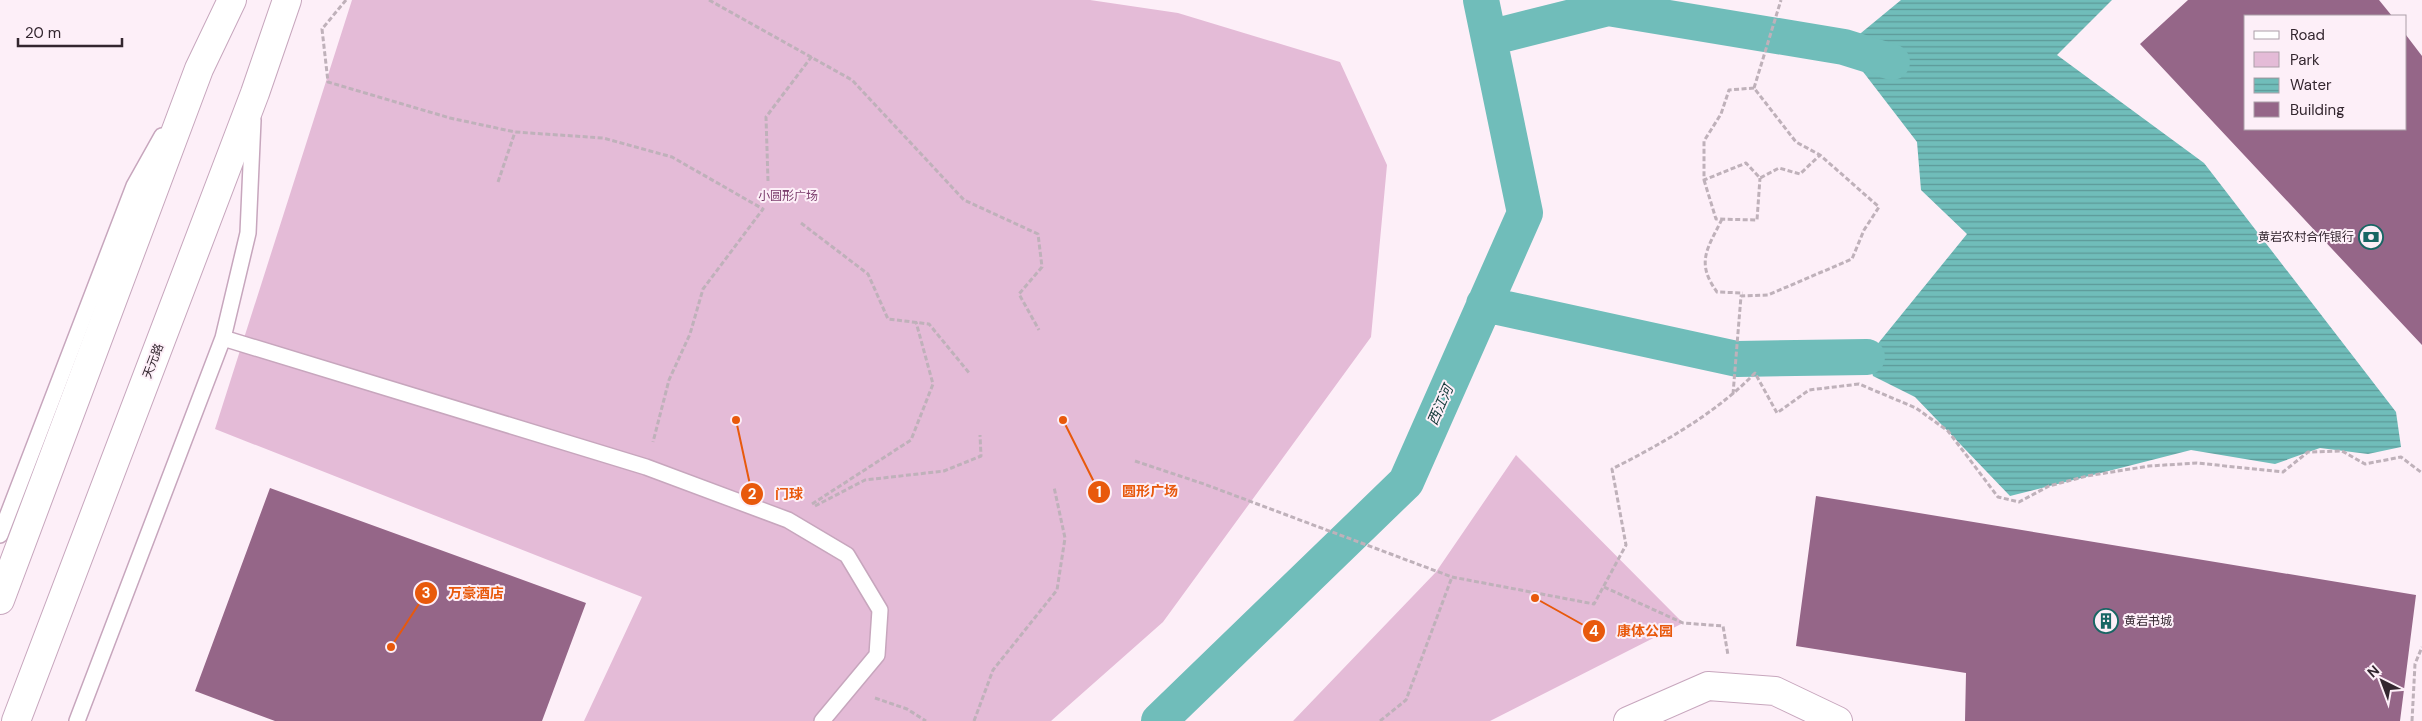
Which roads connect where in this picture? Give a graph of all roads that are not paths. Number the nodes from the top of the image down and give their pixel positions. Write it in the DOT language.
graph roads {
  1 [pos="232,0"];
  2 [pos="287,0"];
  3 [pos="199,69"];
  4 [pos="255,92"];
  5 [pos="223,338"];
  6 [pos="0,535"];
  7 [pos="0,600"];
  8 [pos="16,721"];
  9 [pos="77,721"];
  10 [pos="822,721"];
  11 [pos="1628,721"];
  12 [pos="1838,721"];
  1 -- 3 [label="main road"];
  2 -- 4 [label="main road, 天元路"];
  3 -- 6 [label="lane"];
  3 -- 7 [label="main road"];
  4 -- 5 [label="lane"];
  4 -- 8 [label="main road, 天元路"];
  5 -- 9 [label="lane"];
  5 -- 10 [label="lane"];
  11 -- 12 [label="main road"];
}
